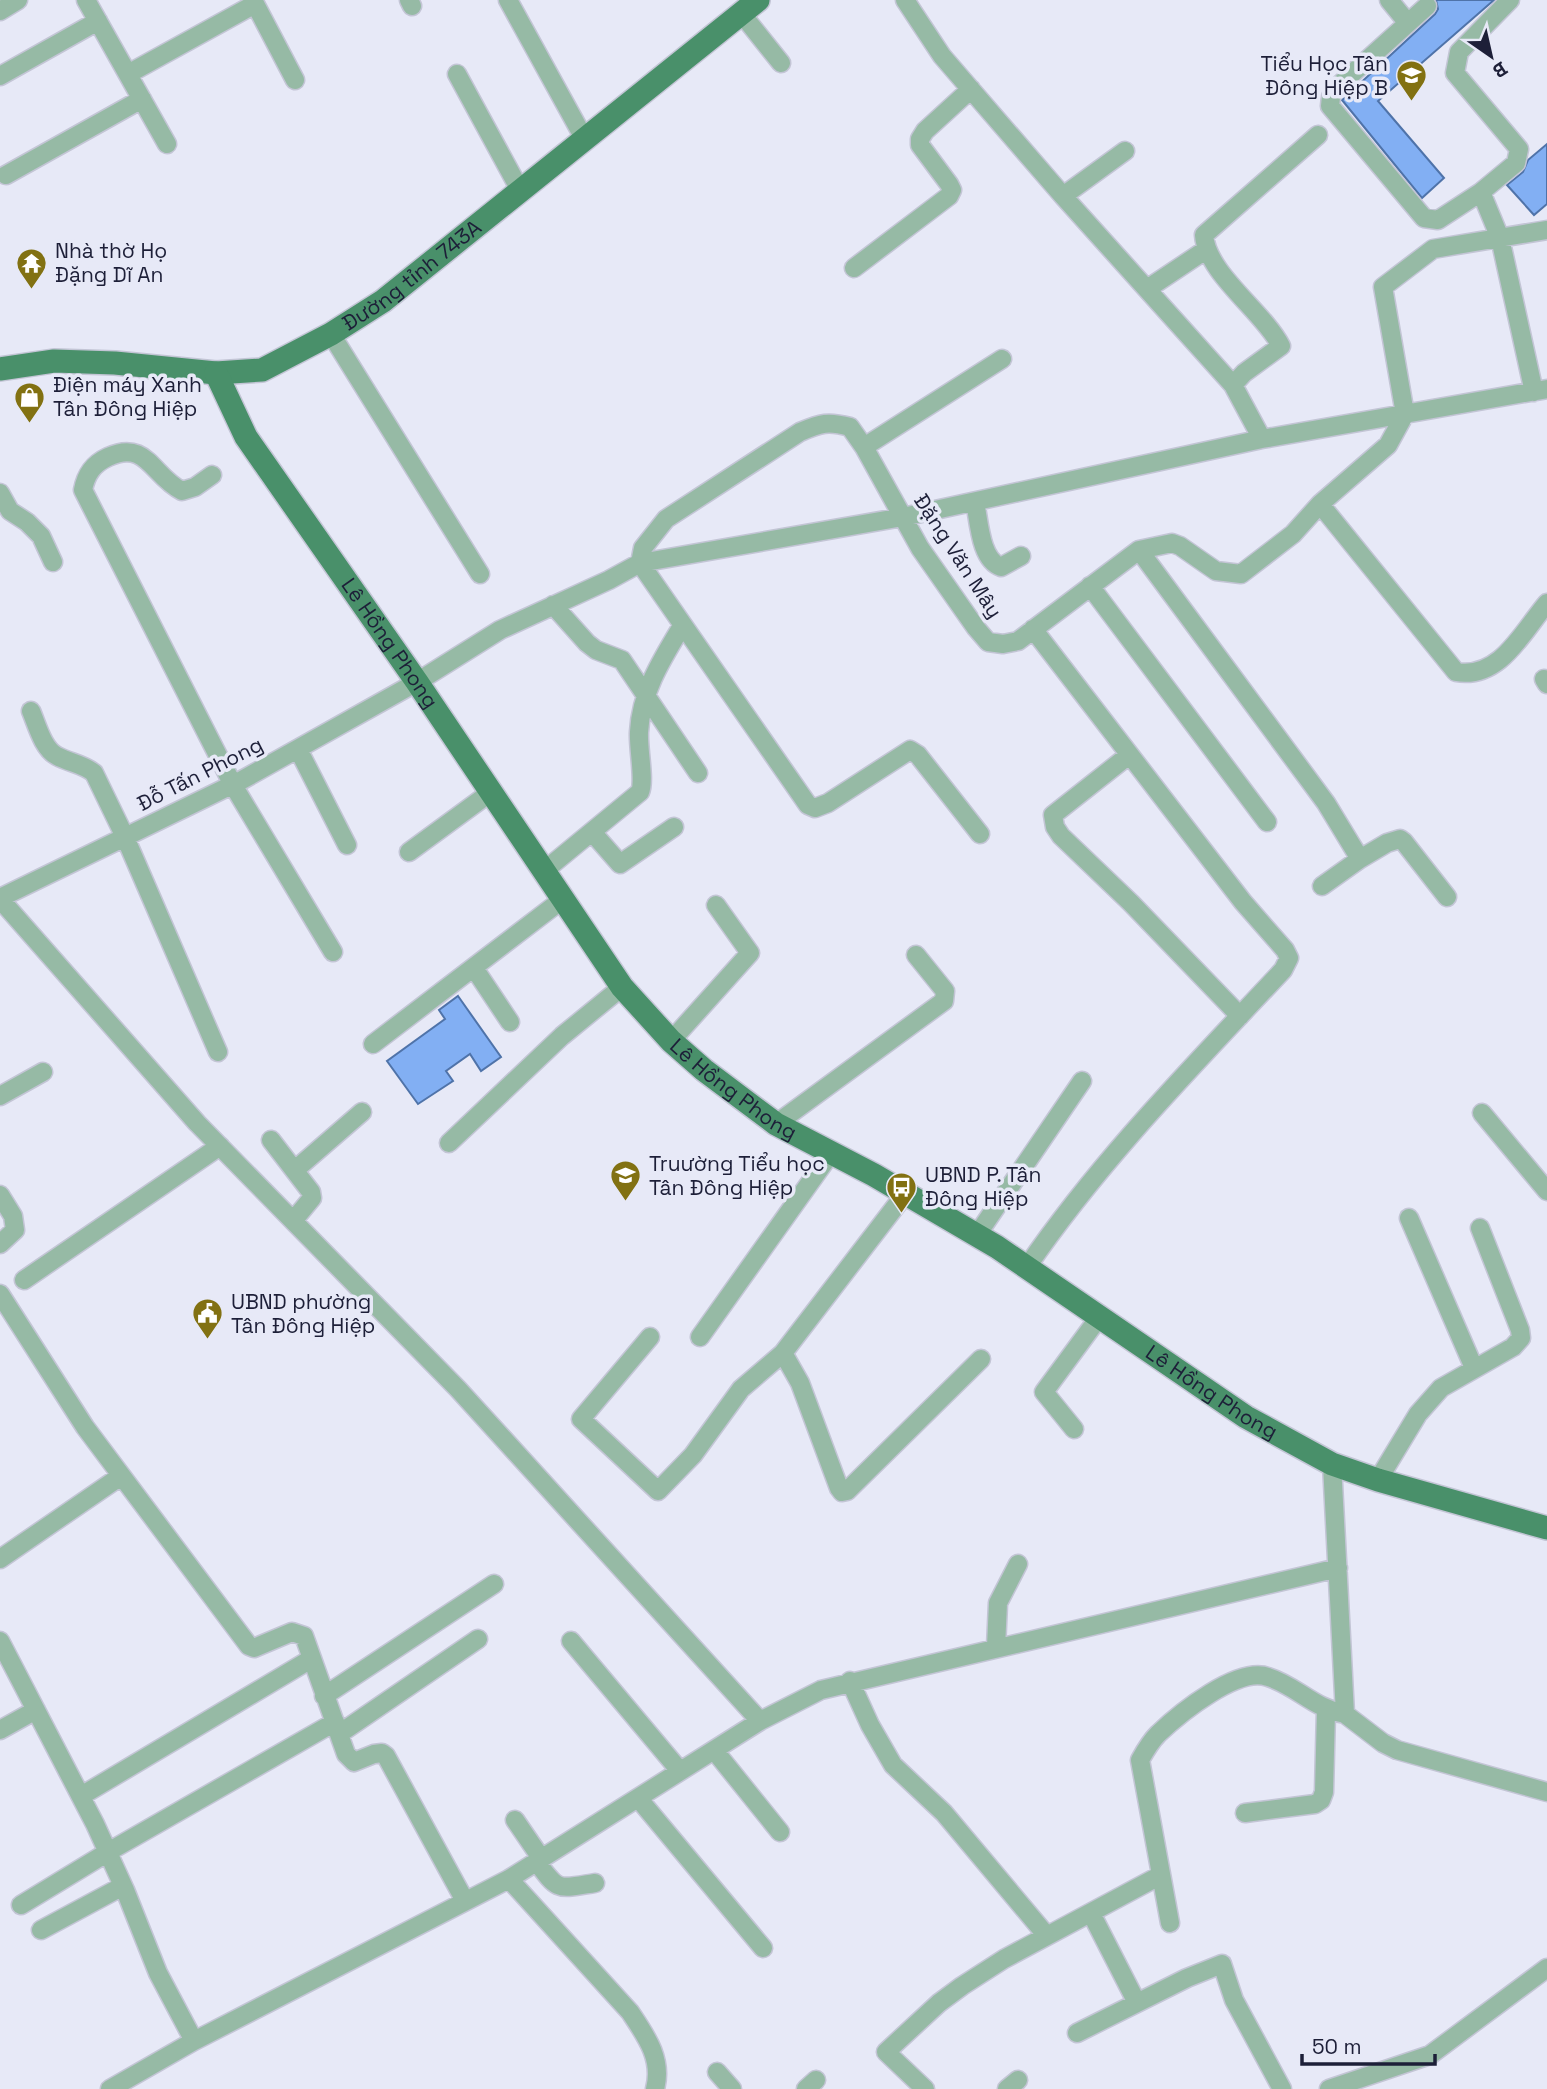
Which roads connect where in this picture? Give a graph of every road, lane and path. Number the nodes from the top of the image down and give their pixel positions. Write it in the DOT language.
graph roads {
  1 [pos="18,0"];
  2 [pos="86,0"];
  3 [pos="508,0"];
  4 [pos="905,0"];
  5 [pos="1389,0"];
  6 [pos="1510,0"];
  7 [pos="254,2"];
  8 [pos="1431,2"];
  9 [pos="749,6"];
  10 [pos="0,11"];
  11 [pos="98,21"];
  12 [pos="1407,22"];
  13 [pos="781,63"];
  14 [pos="128,74"];
  15 [pos="457,74"];
  16 [pos="0,76"];
  17 [pos="295,80"];
  18 [pos="971,89"];
  19 [pos="142,99"];
  20 [pos="1318,135"];
  21 [pos="585,140"];
  22 [pos="167,144"];
  23 [pos="1125,151"];
  24 [pos="6,175"];
  25 [pos="520,190"];
  26 [pos="1481,192"];
  27 [pos="1063,196"];
  28 [pos="1547,230"];
  29 [pos="1500,238"];
  30 [pos="1207,249"];
  31 [pos="854,268"];
  32 [pos="1147,289"];
  33 [pos="331,334"];
  34 [pos="1002,359"];
  35 [pos="0,369"];
  36 [pos="216,373"];
  37 [pos="1233,385"];
  38 [pos="1540,391"];
  39 [pos="1405,414"];
  40 [pos="1262,439"];
  41 [pos="864,447"];
  42 [pos="212,475"];
  43 [pos="0,493"];
  44 [pos="975,502"];
  45 [pos="1320,504"];
  46 [pos="903,517"];
  47 [pos="1139,550"];
  48 [pos="1021,556"];
  49 [pos="53,562"];
  50 [pos="640,563"];
  51 [pos="480,574"];
  52 [pos="1090,586"];
  53 [pos="1547,603"];
  54 [pos="553,605"];
  55 [pos="682,626"];
  56 [pos="1033,629"];
  57 [pos="417,682"];
  58 [pos="645,696"];
  59 [pos="31,711"];
  60 [pos="298,749"];
  61 [pos="1129,755"];
  62 [pos="698,773"];
  63 [pos="233,785"];
  64 [pos="491,792"];
  65 [pos="1267,822"];
  66 [pos="674,827"];
  67 [pos="593,832"];
  68 [pos="980,834"];
  69 [pos="125,837"];
  70 [pos="347,845"];
  71 [pos="409,852"];
  72 [pos="1360,859"];
  73 [pos="544,871"];
  74 [pos="1322,886"];
  75 [pos="1447,897"];
  76 [pos="0,898"];
  77 [pos="562,898"];
  78 [pos="716,905"];
  79 [pos="332,952"];
  80 [pos="916,955"];
  81 [pos="474,968"];
  82 [pos="622,987"];
  83 [pos="1240,1016"];
  84 [pos="510,1022"];
  85 [pos="671,1041"];
  86 [pos="373,1044"];
  87 [pos="218,1052"];
  88 [pos="43,1072"];
  89 [pos="1082,1081"];
  90 [pos="0,1096"];
  91 [pos="362,1112"];
  92 [pos="1482,1113"];
  93 [pos="776,1124"];
  94 [pos="271,1140"];
  95 [pos="449,1143"];
  96 [pos="220,1146"];
  97 [pos="831,1153"];
  98 [pos="295,1170"];
  99 [pos="1540,1171"];
  100 [pos="1547,1191"];
  101 [pos="905,1194"];
  102 [pos="0,1195"];
  103 [pos="1409,1218"];
  104 [pos="293,1221"];
  105 [pos="1480,1228"];
  106 [pos="976,1235"];
  107 [pos="0,1244"];
  108 [pos="1027,1267"];
  109 [pos="24,1280"];
  110 [pos="0,1294"];
  111 [pos="1100,1316"];
  112 [pos="650,1337"];
  113 [pos="700,1337"];
  114 [pos="783,1353"];
  115 [pos="981,1359"];
  116 [pos="1474,1368"];
  117 [pos="1074,1429"];
  118 [pos="1332,1464"];
  119 [pos="121,1476"];
  120 [pos="1378,1480"];
  121 [pos="1547,1528"];
  122 [pos="0,1559"];
  123 [pos="1018,1564"];
  124 [pos="1338,1568"];
  125 [pos="494,1584"];
  126 [pos="478,1639"];
  127 [pos="0,1641"];
  128 [pos="571,1641"];
  129 [pos="996,1647"];
  130 [pos="311,1659"];
  131 [pos="850,1681"];
  132 [pos="324,1696"];
  133 [pos="36,1710"];
  134 [pos="1326,1710"];
  135 [pos="1345,1713"];
  136 [pos="760,1721"];
  137 [pos="337,1728"];
  138 [pos="0,1730"];
  139 [pos="714,1750"];
  140 [pos="680,1771"];
  141 [pos="1547,1792"];
  142 [pos="81,1796"];
  143 [pos="638,1798"];
  144 [pos="1245,1813"];
  145 [pos="515,1820"];
  146 [pos="780,1832"];
  147 [pos="108,1852"];
  148 [pos="538,1860"];
  149 [pos="1161,1875"];
  150 [pos="509,1878"];
  151 [pos="595,1883"];
  152 [pos="123,1886"];
  153 [pos="465,1901"];
  154 [pos="21,1905"];
  155 [pos="1091,1913"];
  156 [pos="1170,1923"];
  157 [pos="41,1930"];
  158 [pos="1047,1937"];
  159 [pos="763,1948"];
  160 [pos="1547,1968"];
  161 [pos="1137,2003"];
  162 [pos="1077,2033"];
  163 [pos="194,2042"];
  164 [pos="717,2072"];
  165 [pos="129,2084"];
  166 [pos="110,2089"];
  167 [pos="655,2089"];
  168 [pos="732,2089"];
  169 [pos="925,2089"];
  170 [pos="1282,2089"];
  171 [pos="1329,2089"];
  1 -- 10 [label="street"];
  2 -- 11 [label="street"];
  3 -- 21 [label="street"];
  4 -- 18 [label="street"];
  5 -- 12 [label="street"];
  6 -- 26 [label="street"];
  7 -- 14 [label="street"];
  7 -- 17 [label="street"];
  8 -- 12 [label="street"];
  9 -- 13 [label="street"];
  9 -- 21 [label="main road, Đường tỉnh 743A"];
  11 -- 14 [label="street"];
  11 -- 16 [label="street"];
  12 -- 26 [label="street"];
  14 -- 19 [label="street"];
  15 -- 25 [label="street"];
  18 -- 27 [label="street"];
  18 -- 31 [label="street"];
  19 -- 22 [label="street"];
  19 -- 24 [label="street"];
  20 -- 30 [label="street"];
  21 -- 25 [label="main road, Đường tỉnh 743A"];
  23 -- 27 [label="street"];
  25 -- 33 [label="main road, Đường tỉnh 743A"];
  26 -- 29 [label="street"];
  27 -- 32 [label="street"];
  28 -- 29 [label="street"];
  29 -- 38 [label="street"];
  29 -- 39 [label="street"];
  30 -- 32 [label="street"];
  30 -- 37 [label="street"];
  32 -- 37 [label="street"];
  33 -- 36 [label="main road, Đường tỉnh 743A"];
  33 -- 51 [label="street"];
  34 -- 41 [label="street"];
  35 -- 36 [label="main road, Đường tỉnh 743A"];
  36 -- 57 [label="main road, Lê Hồng Phong"];
  37 -- 40 [label="street"];
  38 -- 39 [label="street"];
  39 -- 40 [label="street"];
  39 -- 45 [label="street, Đặng Văn Mây"];
  40 -- 44 [label="street"];
  41 -- 46 [label="street, Đặng Văn Mây"];
  41 -- 50 [label="street, Đặng Văn Mây"];
  42 -- 63 [label="street"];
  43 -- 49 [label="street"];
  44 -- 46 [label="street"];
  44 -- 48 [label="street"];
  45 -- 47 [label="street, Đặng Văn Mây"];
  45 -- 53 [label="street"];
  46 -- 50 [label="street"];
  46 -- 56 [label="street, Đặng Văn Mây"];
  47 -- 52 [label="street, Đặng Văn Mây"];
  47 -- 72 [label="street"];
  50 -- 54 [label="street"];
  50 -- 55 [label="street"];
  52 -- 56 [label="street, Đặng Văn Mây"];
  52 -- 65 [label="street"];
  54 -- 57 [label="street"];
  54 -- 58 [label="street"];
  55 -- 58 [label="street"];
  55 -- 68 [label="street"];
  56 -- 61 [label="street"];
  57 -- 60 [label="street, Đỗ Tấn Phong"];
  57 -- 64 [label="main road, Lê Hồng Phong"];
  58 -- 62 [label="street"];
  58 -- 67 [label="street"];
  59 -- 69 [label="street"];
  60 -- 63 [label="street, Đỗ Tấn Phong"];
  60 -- 70 [label="street"];
  61 -- 83 [label="street"];
  61 -- 83 [label="street"];
  63 -- 69 [label="street, Đỗ Tấn Phong"];
  63 -- 79 [label="street"];
  64 -- 71 [label="street"];
  64 -- 73 [label="main road, Lê Hồng Phong"];
  66 -- 67 [label="street"];
  67 -- 73 [label="street"];
  69 -- 76 [label="street, Đỗ Tấn Phong"];
  69 -- 87 [label="street"];
  72 -- 74 [label="street"];
  72 -- 75 [label="street"];
  73 -- 77 [label="main road, Lê Hồng Phong"];
  76 -- 96 [label="street"];
  77 -- 81 [label="street"];
  77 -- 82 [label="main road, Lê Hồng Phong"];
  78 -- 85 [label="street"];
  80 -- 93 [label="street"];
  81 -- 84 [label="street"];
  81 -- 86 [label="street"];
  82 -- 85 [label="main road, Lê Hồng Phong"];
  82 -- 95 [label="street"];
  83 -- 108 [label="street"];
  85 -- 93 [label="main road, Lê Hồng Phong"];
  88 -- 90 [label="street"];
  89 -- 106 [label="street"];
  91 -- 98 [label="street"];
  92 -- 99 [label="street"];
  93 -- 97 [label="main road, Lê Hồng Phong"];
  94 -- 98 [label="street"];
  96 -- 104 [label="street"];
  96 -- 109 [label="street"];
  97 -- 101 [label="main road, Lê Hồng Phong"];
  97 -- 113 [label="street"];
  98 -- 104 [label="street"];
  99 -- 100 [label="street"];
  101 -- 106 [label="main road, Lê Hồng Phong"];
  101 -- 114 [label="street"];
  102 -- 107 [label="street"];
  103 -- 116 [label="street"];
  104 -- 136 [label="street"];
  105 -- 116 [label="street"];
  106 -- 108 [label="main road, Lê Hồng Phong"];
  108 -- 111 [label="main road, Lê Hồng Phong"];
  110 -- 119 [label="street"];
  111 -- 117 [label="street"];
  111 -- 118 [label="main road, Lê Hồng Phong"];
  112 -- 114 [label="street"];
  114 -- 115 [label="street"];
  116 -- 120 [label="street"];
  118 -- 120 [label="main road, Lê Hồng Phong"];
  118 -- 124 [label="street"];
  119 -- 122 [label="street"];
  119 -- 130 [label="street"];
  120 -- 121 [label="main road, Lê Hồng Phong"];
  123 -- 129 [label="street"];
  124 -- 129 [label="street"];
  124 -- 135 [label="street"];
  125 -- 132 [label="street"];
  126 -- 137 [label="street"];
  127 -- 133 [label="street"];
  128 -- 140 [label="street"];
  129 -- 131 [label="street"];
  130 -- 132 [label="street"];
  130 -- 142 [label="street"];
  131 -- 136 [label="street"];
  131 -- 158 [label="street"];
  132 -- 137 [label="street"];
  133 -- 138 [label="street"];
  133 -- 142 [label="street"];
  134 -- 135 [label="street"];
  134 -- 144 [label="street"];
  134 -- 149 [label="street"];
  135 -- 141 [label="street"];
  136 -- 139 [label="street"];
  137 -- 147 [label="street"];
  137 -- 153 [label="street"];
  139 -- 140 [label="street"];
  139 -- 146 [label="street"];
  140 -- 143 [label="street"];
  142 -- 147 [label="street"];
  143 -- 148 [label="street"];
  143 -- 159 [label="street"];
  145 -- 148 [label="street"];
  147 -- 152 [label="street"];
  147 -- 154 [label="street"];
  148 -- 150 [label="street"];
  148 -- 151 [label="street"];
  149 -- 155 [label="street"];
  149 -- 156 [label="street"];
  150 -- 153 [label="street"];
  150 -- 167 [label="street"];
  152 -- 157 [label="street"];
  152 -- 163 [label="street"];
  153 -- 163 [label="street"];
  155 -- 158 [label="street"];
  155 -- 161 [label="street"];
  158 -- 169 [label="street"];
  160 -- 171 [label="street"];
  161 -- 162 [label="street"];
  161 -- 170 [label="street"];
  163 -- 165 [label="street"];
  164 -- 168 [label="street"];
  165 -- 166 [label="street"];
}
